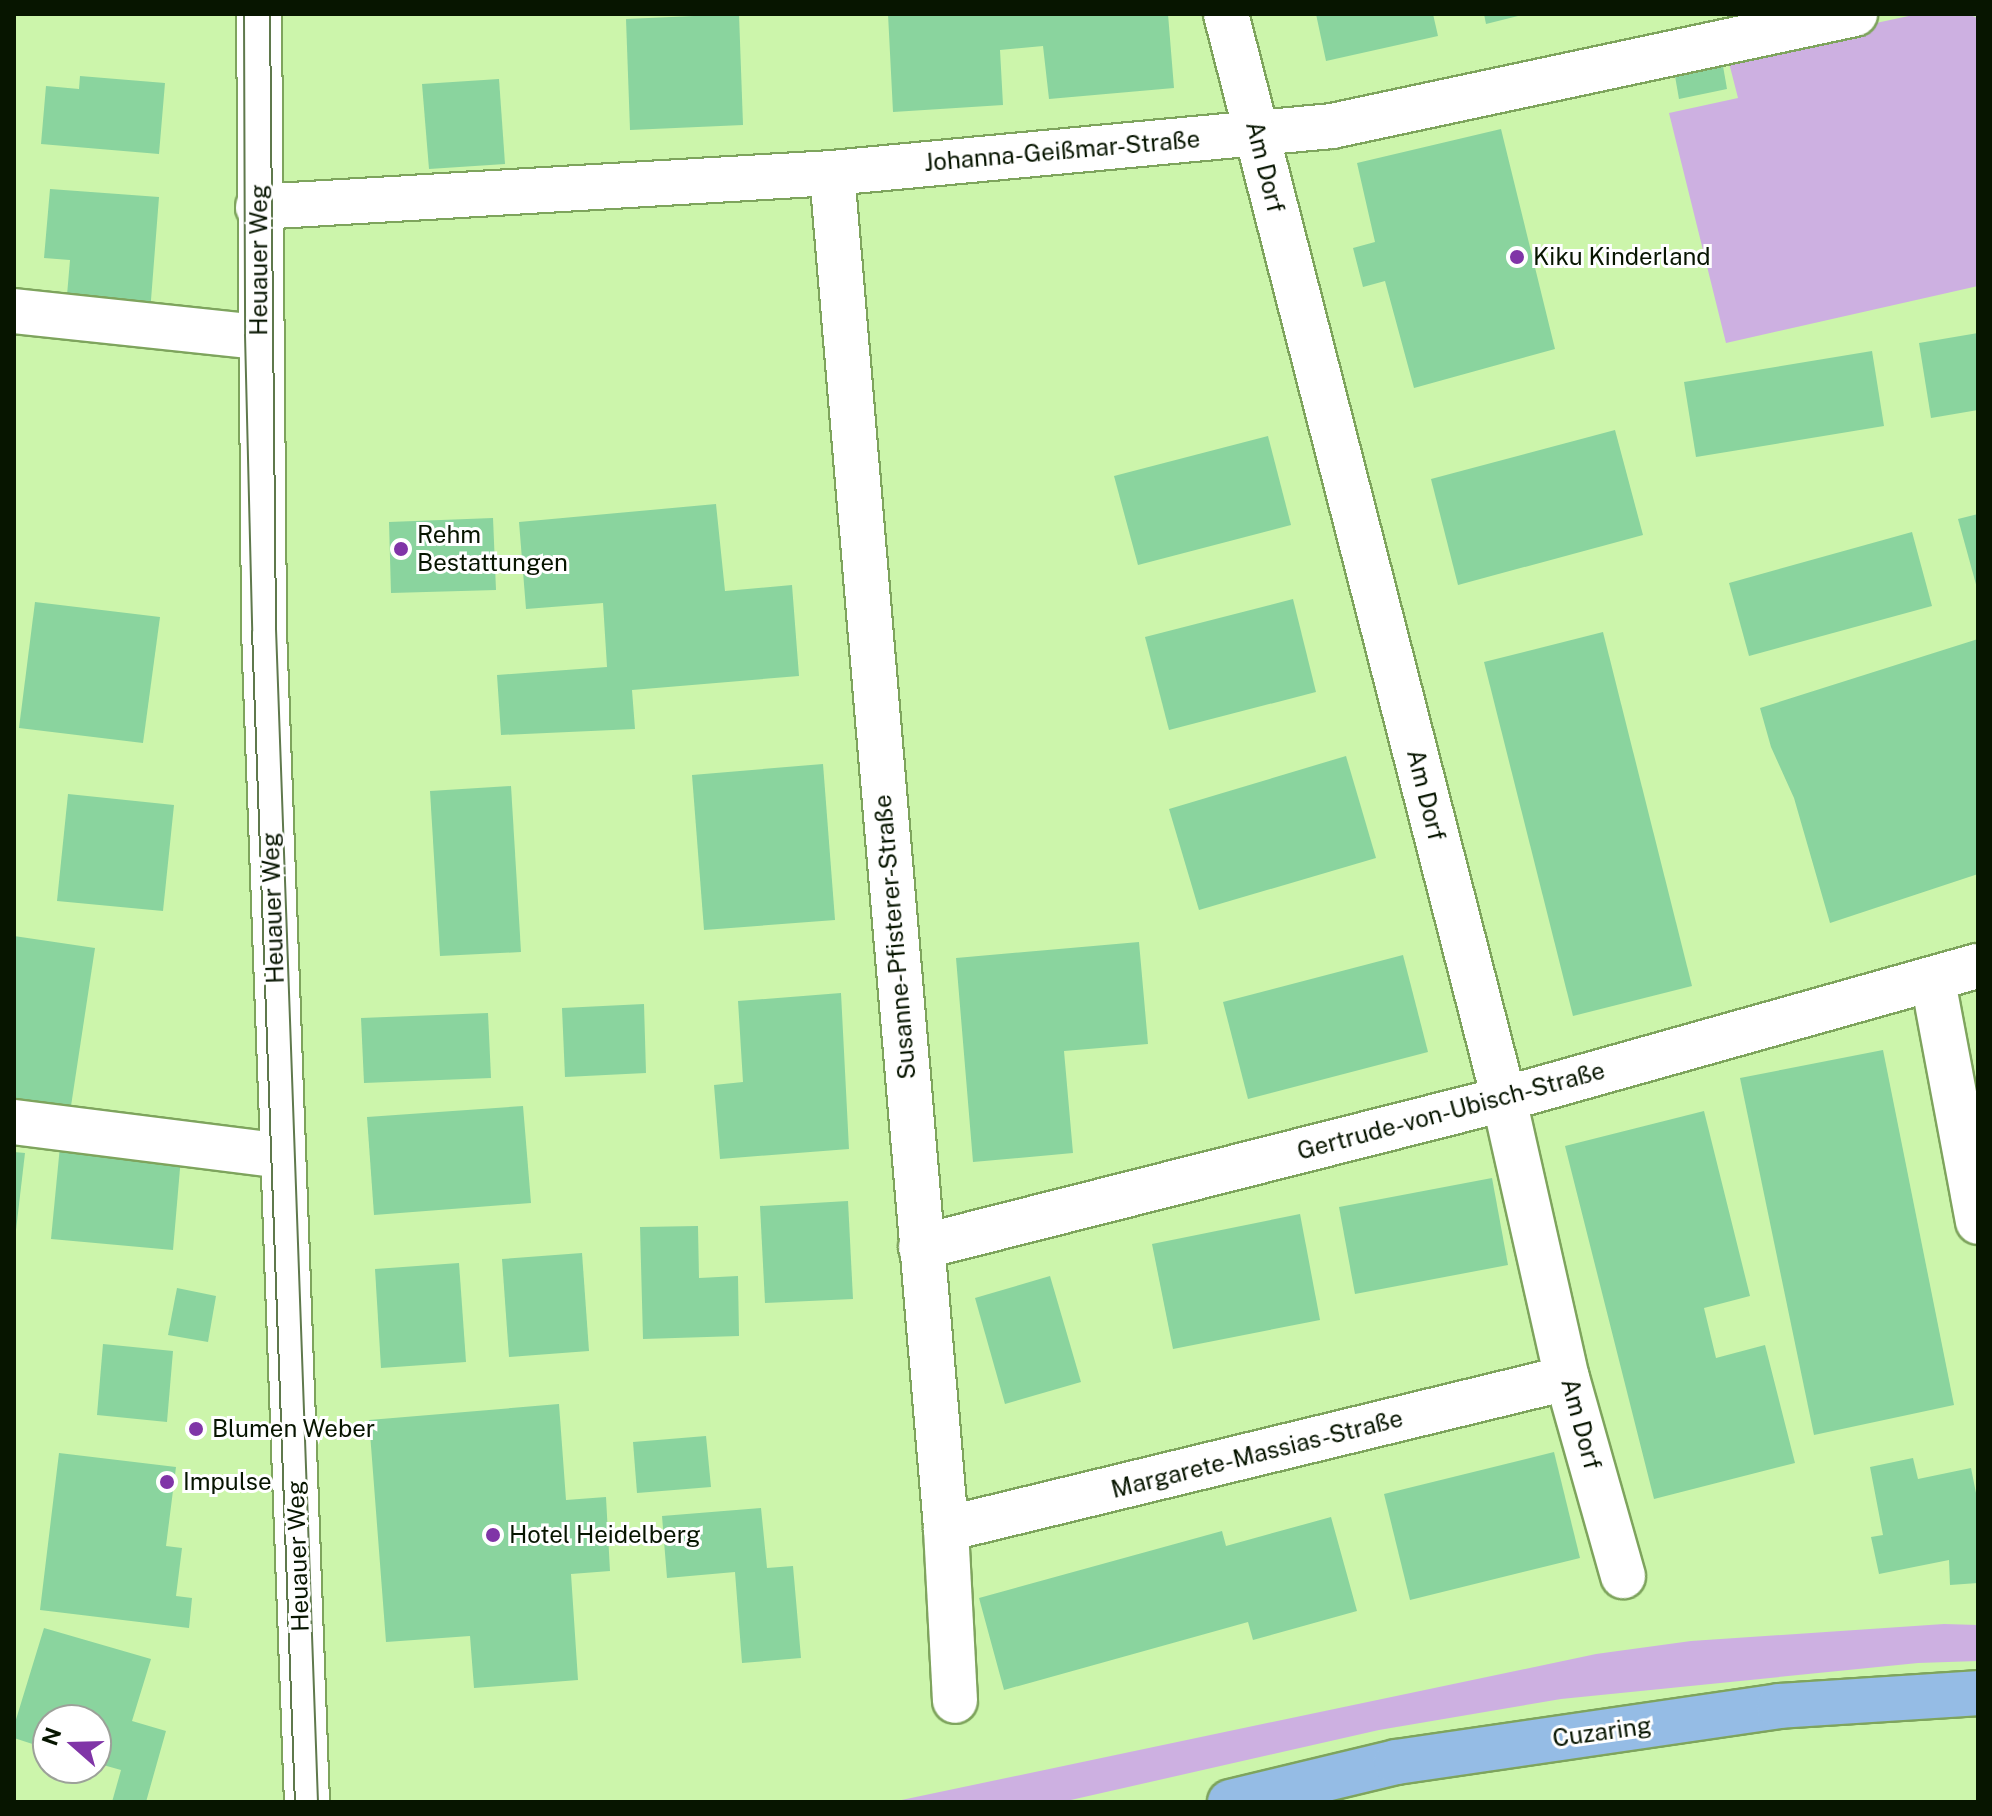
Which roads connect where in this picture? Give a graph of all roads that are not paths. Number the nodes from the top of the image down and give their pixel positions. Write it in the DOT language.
graph roads {
  1 [pos="259,14"];
  2 [pos="1226,14"];
  3 [pos="1855,14"];
  4 [pos="1256,133"];
  5 [pos="832,173"];
  6 [pos="258,207"];
  7 [pos="14,311"];
  8 [pos="259,337"];
  9 [pos="1978,966"];
  10 [pos="1933,981"];
  11 [pos="1504,1099"];
  12 [pos="14,1122"];
  13 [pos="282,1156"];
  14 [pos="1978,1222"];
  15 [pos="921,1247"];
  16 [pos="1567,1378"];
  17 [pos="946,1529"];
  18 [pos="1623,1576"];
  19 [pos="1978,1693"];
  20 [pos="955,1701"];
  21 [pos="307,1802"];
  22 [pos="1230,1802"];
  1 -- 6 [label="street, Heuauer Weg"];
  2 -- 4 [label="street, Am Dorf"];
  3 -- 4 [label="street, Johanna-Geißmar-Straße"];
  4 -- 5 [label="street, Johanna-Geißmar-Straße"];
  4 -- 11 [label="street, Am Dorf"];
  5 -- 6 [label="street, Johanna-Geißmar-Straße"];
  5 -- 15 [label="street, Susanne-Pfisterer-Straße"];
  6 -- 8 [label="street, Heuauer Weg"];
  7 -- 8 [label="street"];
  8 -- 13 [label="street, Heuauer Weg"];
  9 -- 10 [label="street, Gertrude-von-Ubisch-Straße"];
  10 -- 11 [label="street, Gertrude-von-Ubisch-Straße"];
  10 -- 14 [label="street"];
  11 -- 15 [label="street, Gertrude-von-Ubisch-Straße"];
  11 -- 16 [label="street, Am Dorf"];
  12 -- 13 [label="street"];
  13 -- 21 [label="street, Heuauer Weg"];
  15 -- 17 [label="street, Susanne-Pfisterer-Straße"];
  16 -- 17 [label="street, Margarete-Massias-Straße"];
  16 -- 18 [label="street, Am Dorf"];
  17 -- 20 [label="street, Susanne-Pfisterer-Straße"];
  19 -- 22 [label="main road, Cuzaring"];
}
